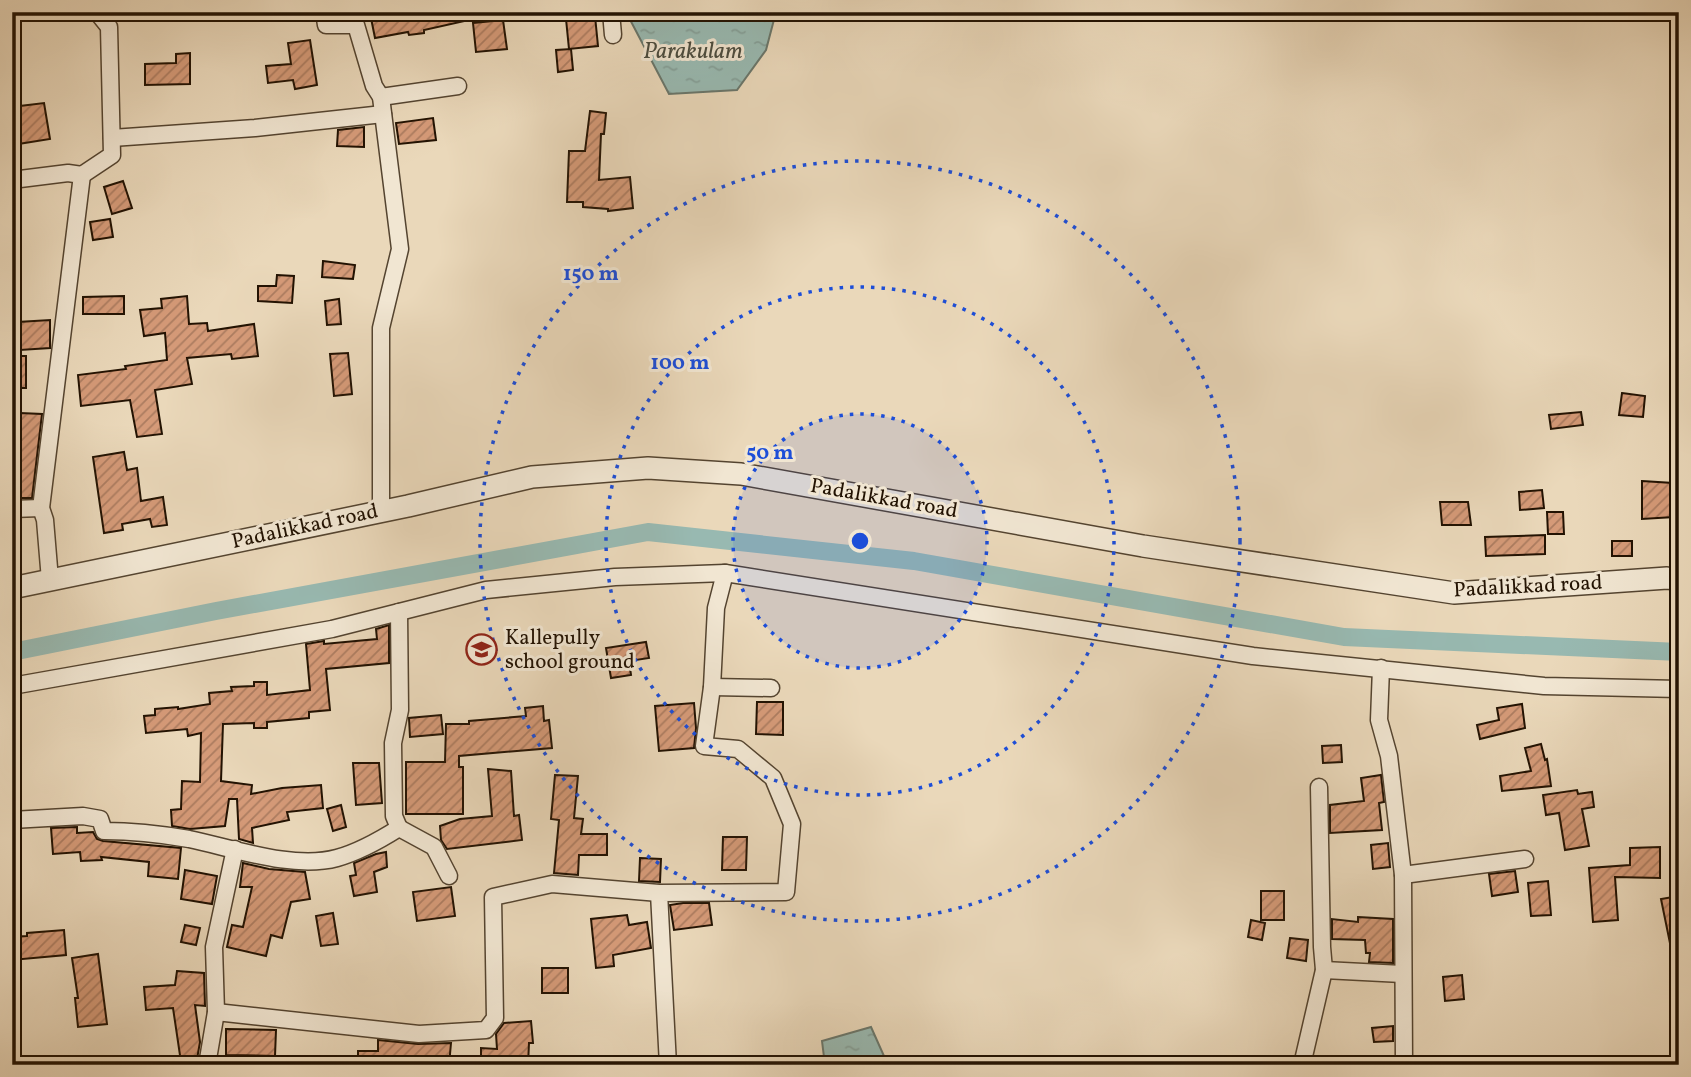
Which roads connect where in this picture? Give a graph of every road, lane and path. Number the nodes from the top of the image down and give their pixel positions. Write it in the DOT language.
graph roads {
  1 [pos="97,12"];
  2 [pos="324,12"];
  3 [pos="611,12"];
  4 [pos="613,35"];
  5 [pos="458,86"];
  6 [pos="381,97"];
  7 [pos="383,114"];
  8 [pos="112,138"];
  9 [pos="82,176"];
  10 [pos="12,180"];
  11 [pos="40,508"];
  12 [pos="12,509"];
  13 [pos="381,512"];
  14 [pos="725,573"];
  15 [pos="50,580"];
  16 [pos="1679,580"];
  17 [pos="12,588"];
  18 [pos="399,612"];
  19 [pos="1381,668"];
  20 [pos="12,686"];
  21 [pos="712,687"];
  22 [pos="771,688"];
  23 [pos="1679,689"];
  24 [pos="1318,787"];
  25 [pos="12,820"];
  26 [pos="399,828"];
  27 [pos="235,849"];
  28 [pos="1525,859"];
  29 [pos="1403,874"];
  30 [pos="449,876"];
  31 [pos="659,893"];
  32 [pos="1324,970"];
  33 [pos="1402,974"];
  34 [pos="215,1012"];
  35 [pos="207,1065"];
  36 [pos="668,1065"];
  37 [pos="1302,1065"];
  38 [pos="1404,1065"];
  1 -- 8 [label="street"];
  2 -- 6 [label="street"];
  3 -- 4 [label="street"];
  5 -- 6 [label="street"];
  6 -- 7 [label="street"];
  7 -- 8 [label="street"];
  7 -- 13 [label="street"];
  8 -- 9 [label="street"];
  9 -- 10 [label="street"];
  9 -- 11 [label="street"];
  11 -- 12 [label="street"];
  11 -- 15 [label="street"];
  13 -- 15 [label="street, Padalikkad road"];
  13 -- 16 [label="street, Padalikkad road"];
  14 -- 18 [label="street"];
  14 -- 19 [label="street"];
  14 -- 21 [label="street"];
  15 -- 17 [label="street, Padalikkad road"];
  18 -- 20 [label="street"];
  18 -- 26 [label="street"];
  19 -- 23 [label="street"];
  19 -- 29 [label="street"];
  21 -- 22 [label="street"];
  21 -- 31 [label="street"];
  24 -- 32 [label="street"];
  25 -- 27 [label="street"];
  26 -- 27 [label="street"];
  26 -- 30 [label="street"];
  27 -- 34 [label="street"];
  28 -- 29 [label="street"];
  29 -- 33 [label="street"];
  31 -- 34 [label="street"];
  31 -- 36 [label="street"];
  32 -- 33 [label="street"];
  32 -- 37 [label="street"];
  33 -- 38 [label="street"];
  34 -- 35 [label="street"];
}
